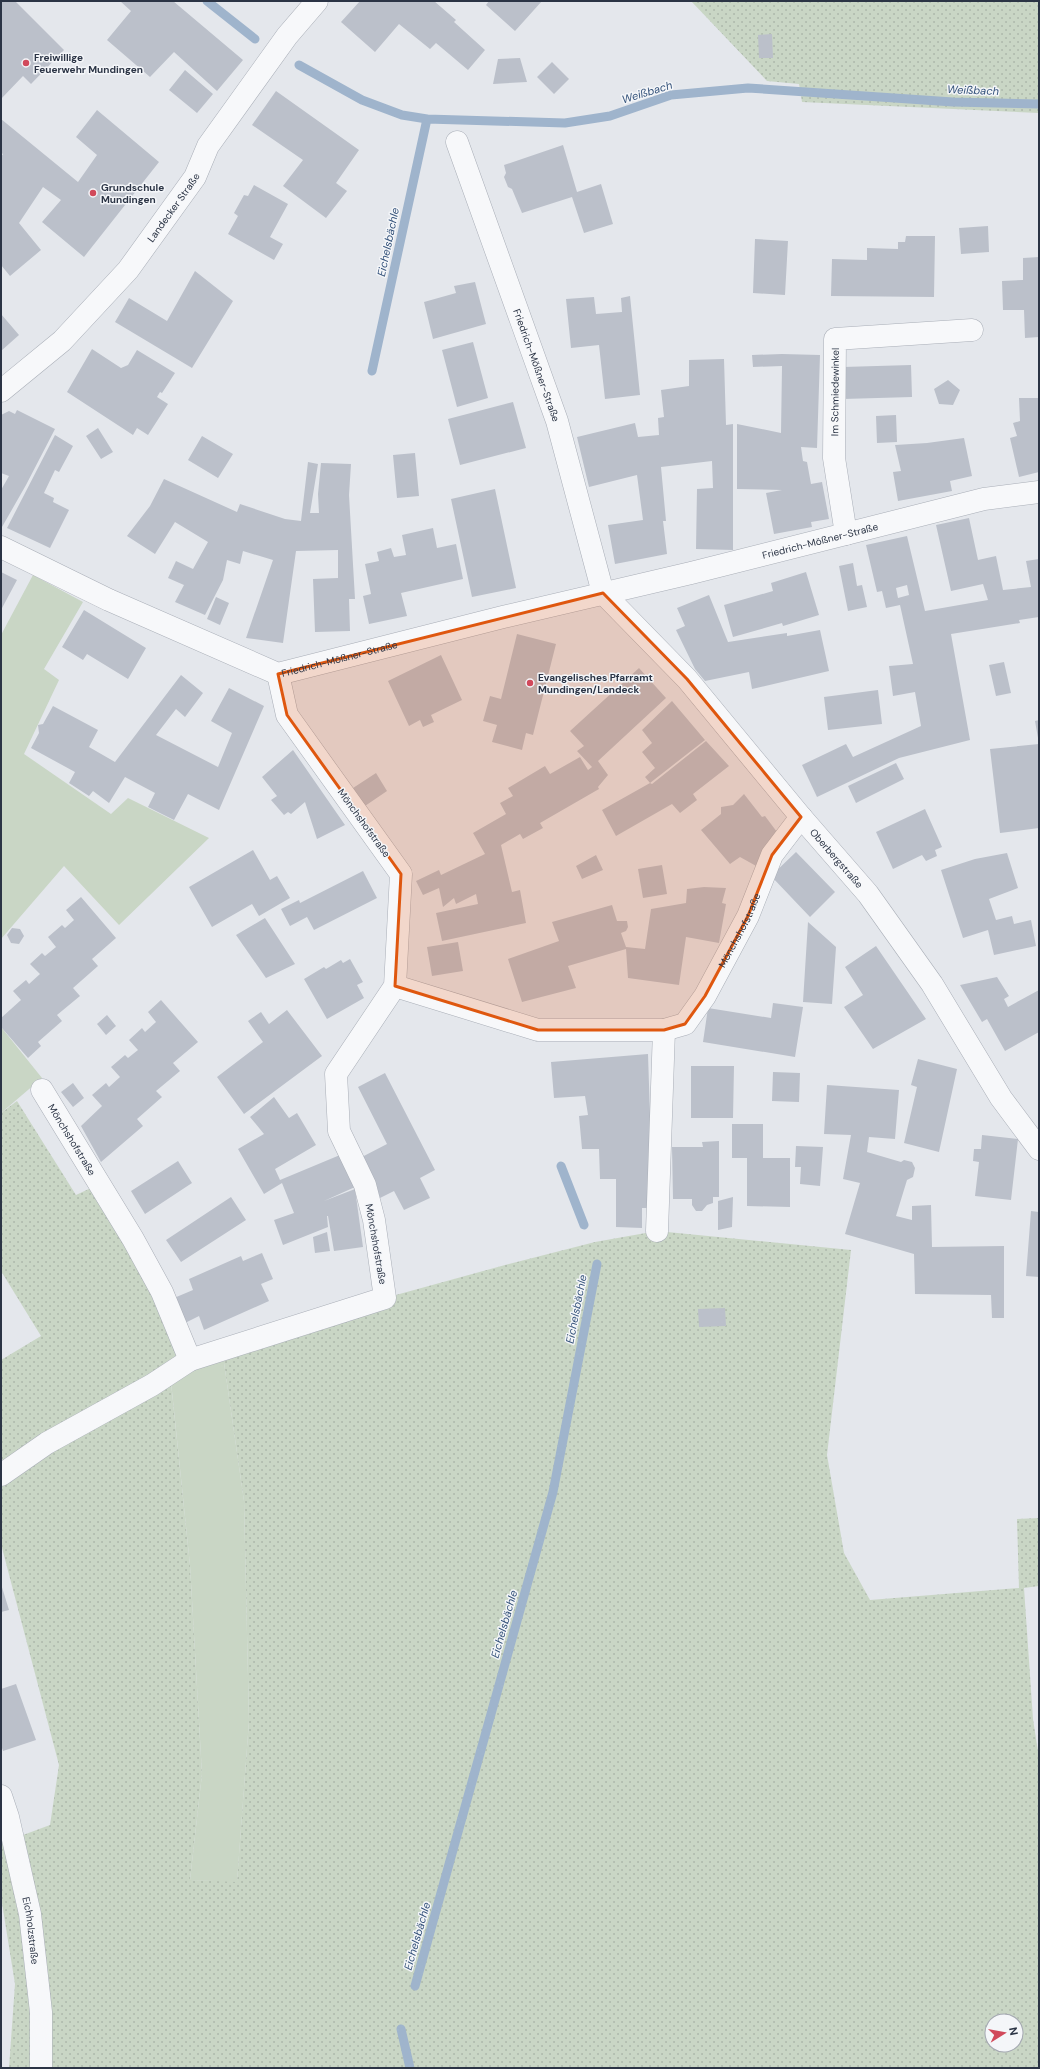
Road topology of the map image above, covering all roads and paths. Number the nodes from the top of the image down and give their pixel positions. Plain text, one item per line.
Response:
1 (316, 1) edge
2 (457, 142) dead end
3 (972, 330) dead end
4 (1, 391) edge
5 (1039, 492) edge
6 (846, 534) junction
7 (1, 547) edge
8 (603, 593) junction
9 (278, 674) junction
10 (800, 817) junction
11 (395, 986) junction
12 (664, 1030) junction
13 (42, 1090) dead end
14 (1039, 1149) edge
15 (657, 1231) dead end
16 (190, 1360) junction
17 (1, 1475) edge
18 (1, 1796) edge
19 (41, 2068) edge

1 - 4 street, Landecker Straße
2 - 8 street, Friedrich-Mößner-Straße
3 - 6 street, Im Schmiedewinkel
5 - 6 street, Friedrich-Mößner-Straße
6 - 8 street, Friedrich-Mößner-Straße
7 - 9 street, Friedrich-Mößner-Straße
8 - 9 street, Friedrich-Mößner-Straße
8 - 10 street, Oberbergstraße
9 - 11 street, Mönchshofstraße
10 - 12 street, Mönchshofstraße
10 - 14 street, Oberbergstraße
11 - 12 street, Mönchshofstraße
11 - 16 street, Mönchshofstraße
12 - 15 street
13 - 16 street, Mönchshofstraße
16 - 17 street, Mönchshofstraße
18 - 19 street, Eichholzstraße

